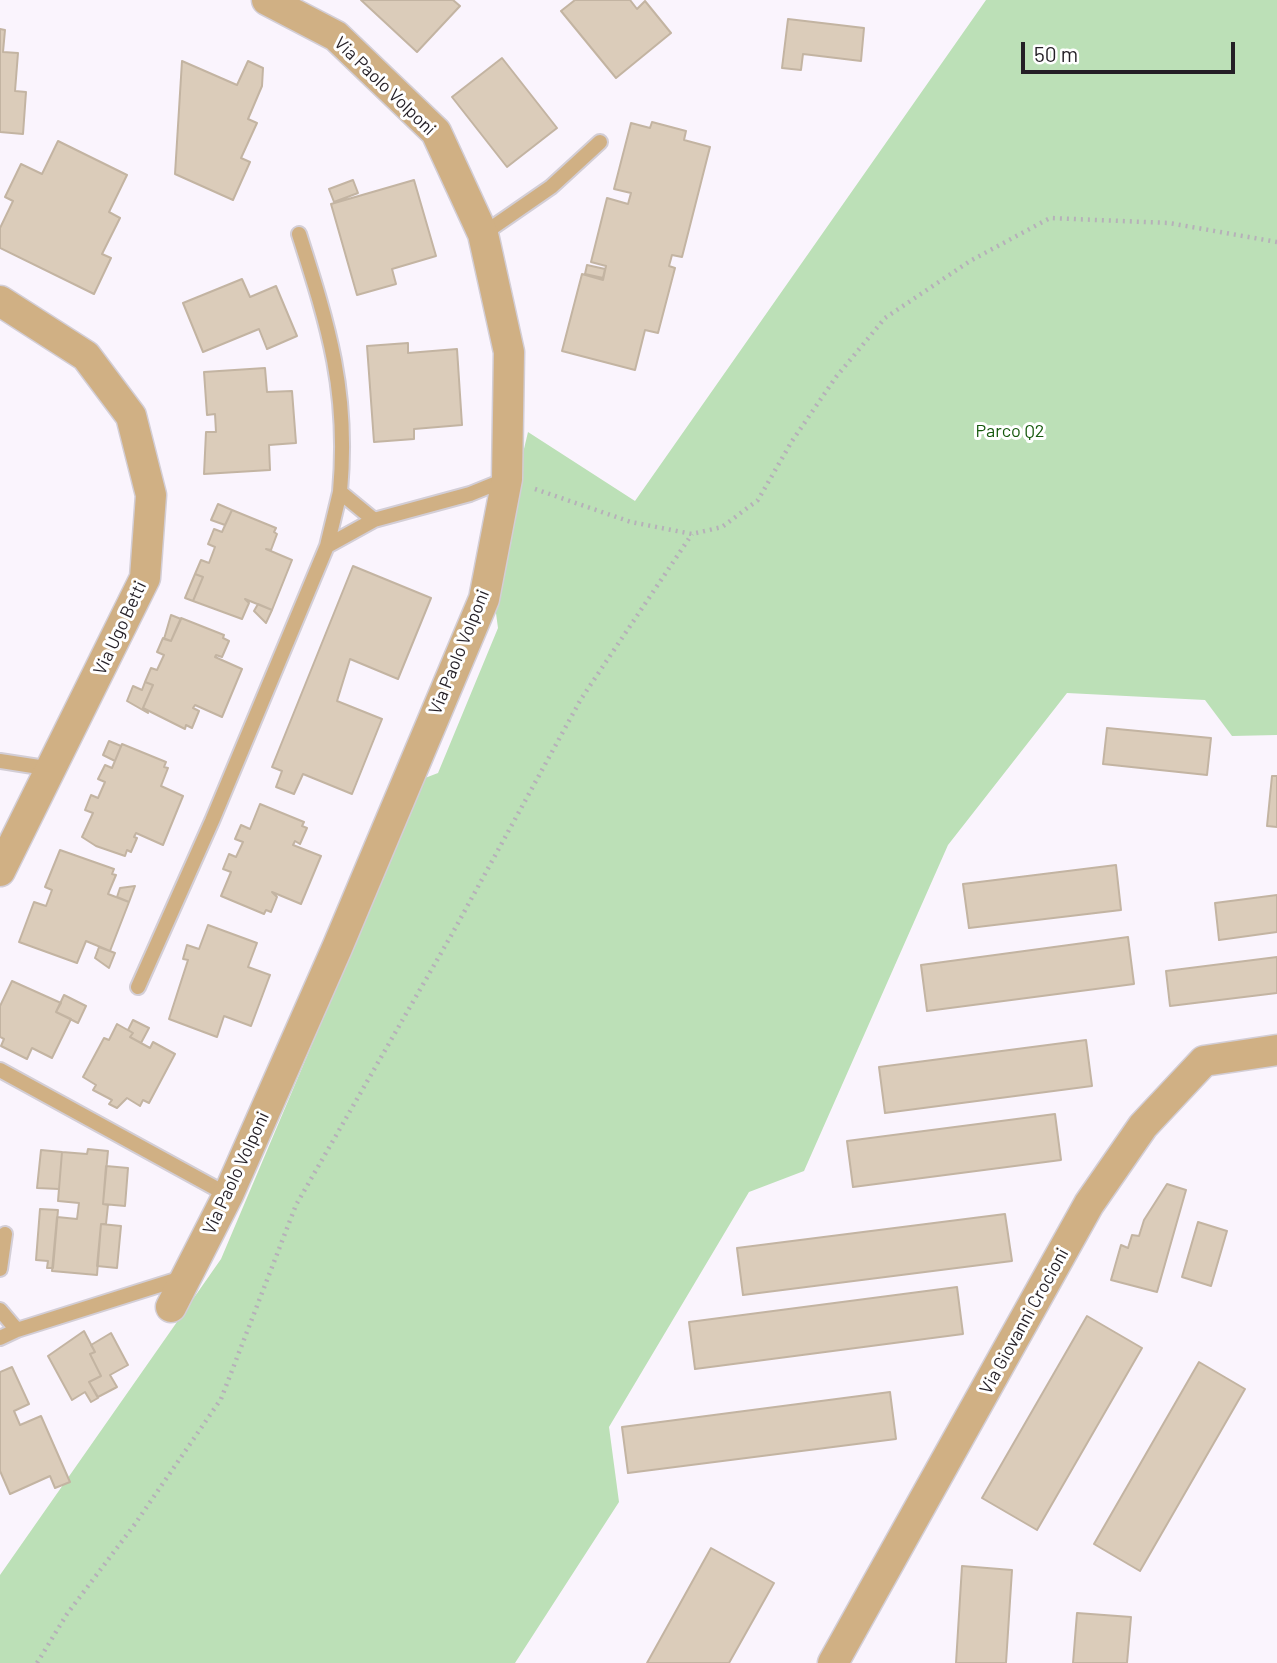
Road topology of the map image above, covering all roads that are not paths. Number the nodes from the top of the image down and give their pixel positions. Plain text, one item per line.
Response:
1 (267, 0) edge
2 (600, 142) dead end
3 (299, 234) dead end
4 (483, 234) junction
5 (0, 301) edge
6 (507, 479) junction
7 (340, 492) junction
8 (374, 520) junction
9 (327, 546) junction
10 (0, 761) edge
11 (52, 769) junction
12 (0, 871) edge
13 (138, 987) dead end
14 (1277, 1050) edge
15 (0, 1070) edge
16 (228, 1195) junction
17 (5, 1234) dead end
18 (0, 1269) edge
19 (187, 1276) junction
20 (171, 1307) dead end
21 (0, 1310) edge
22 (17, 1330) junction
23 (0, 1338) edge
24 (832, 1663) edge

1 - 4 street, Via Paolo Volponi
2 - 4 lane
3 - 7 lane
4 - 6 street, Via Paolo Volponi
5 - 11 street, Via Ugo Betti
6 - 8 lane
6 - 16 street, Via Paolo Volponi
7 - 8 lane
7 - 9 lane
8 - 9 lane
9 - 13 lane
10 - 11 lane
11 - 12 street, Via Ugo Betti
14 - 24 street, Via Giovanni Crocioni
15 - 16 lane
16 - 19 street, Via Paolo Volponi
17 - 18 lane
19 - 20 street, Via Paolo Volponi
19 - 22 lane
21 - 22 lane
22 - 23 lane

